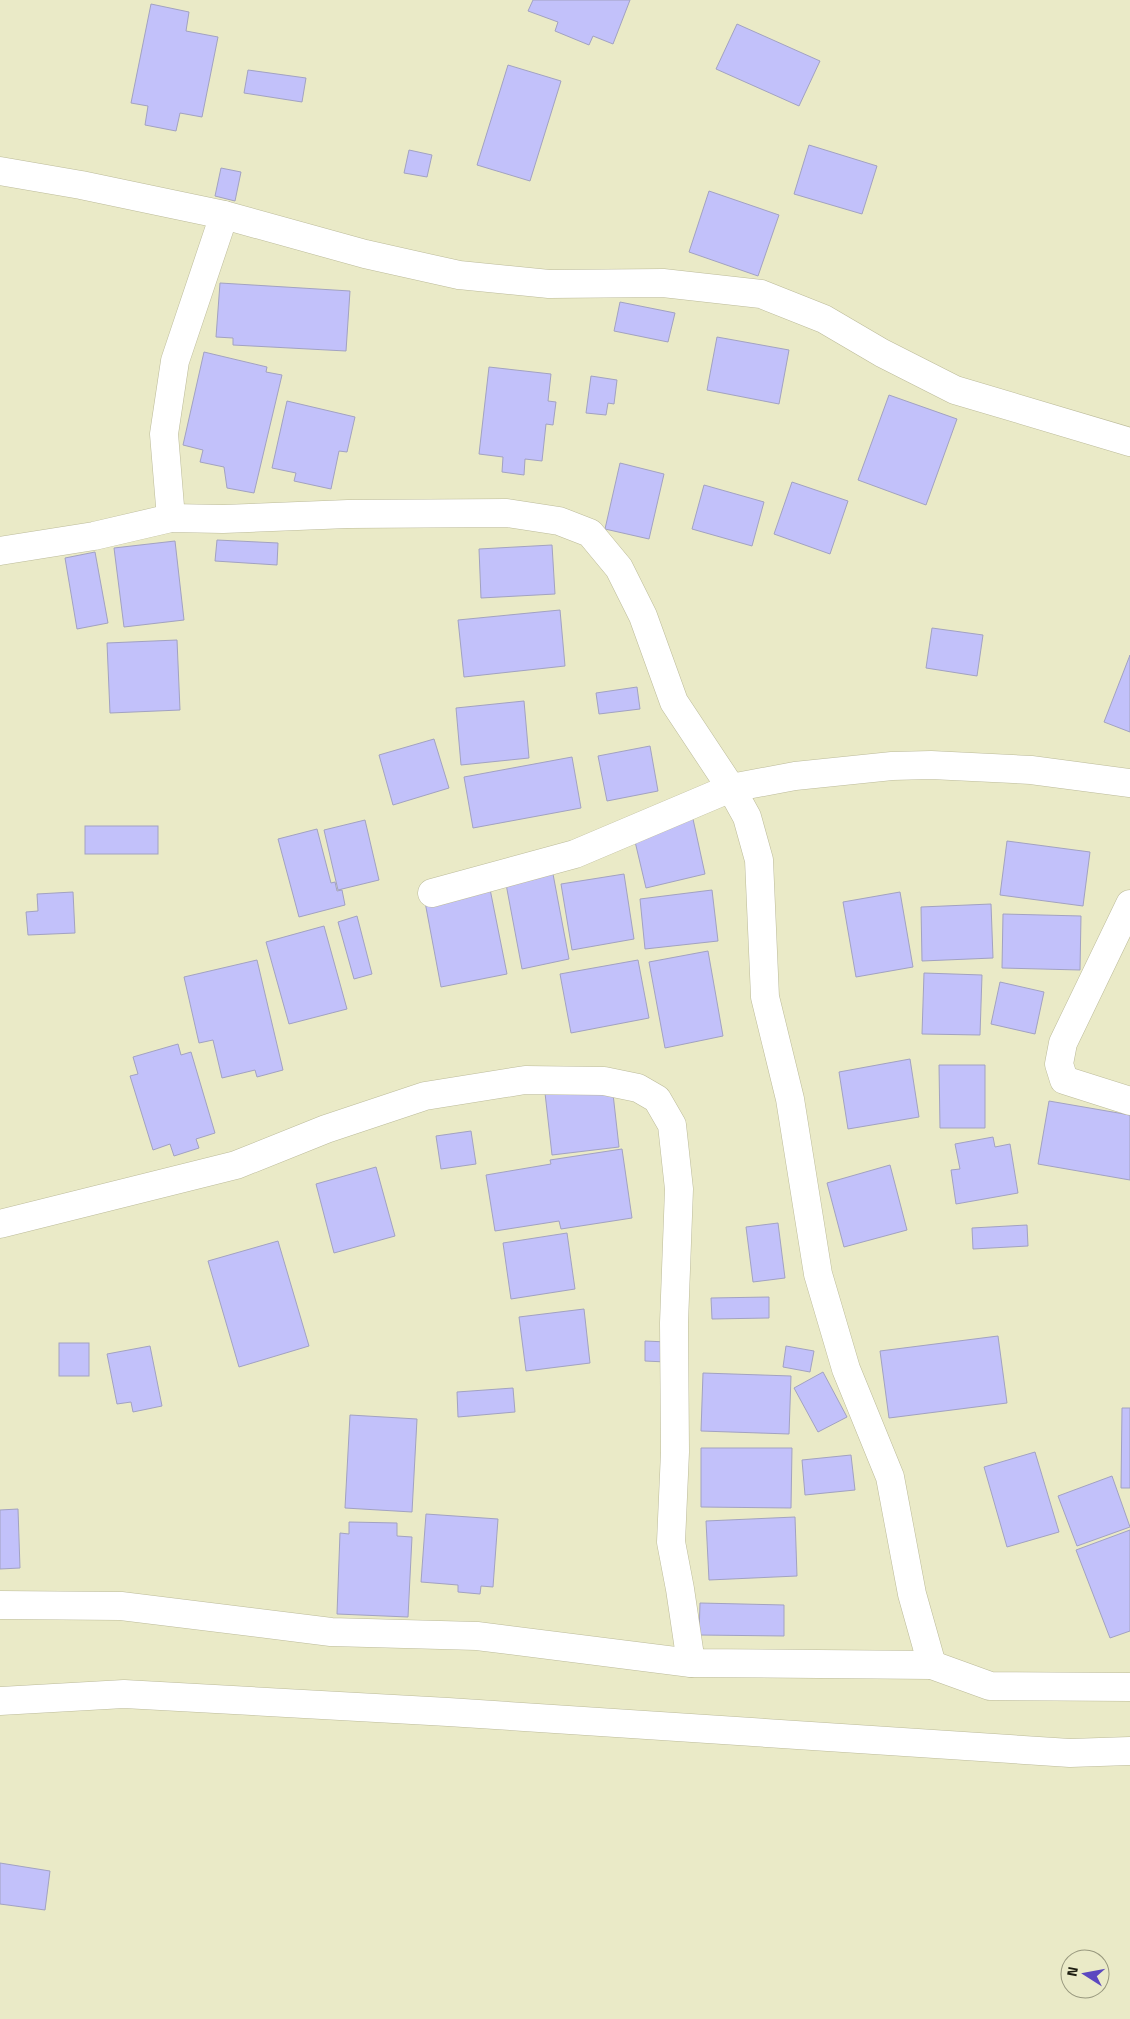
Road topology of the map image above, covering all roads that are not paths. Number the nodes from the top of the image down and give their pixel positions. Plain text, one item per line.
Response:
1 (0, 171) edge
2 (224, 215) junction
3 (1130, 442) edge
4 (171, 518) junction
5 (0, 551) edge
6 (1130, 782) edge
7 (731, 788) junction
8 (432, 893) dead end
9 (1130, 904) edge
10 (1130, 1101) edge
11 (0, 1224) edge
12 (0, 1605) edge
13 (691, 1662) junction
14 (932, 1665) junction
15 (1130, 1686) edge
16 (0, 1701) edge
17 (1130, 1751) edge

1 - 2 street
2 - 3 street
2 - 4 street
4 - 5 street
4 - 7 street
6 - 7 street
7 - 8 street
7 - 14 street
9 - 10 street
11 - 13 street
12 - 13 street
13 - 14 street
14 - 15 street
16 - 17 street

